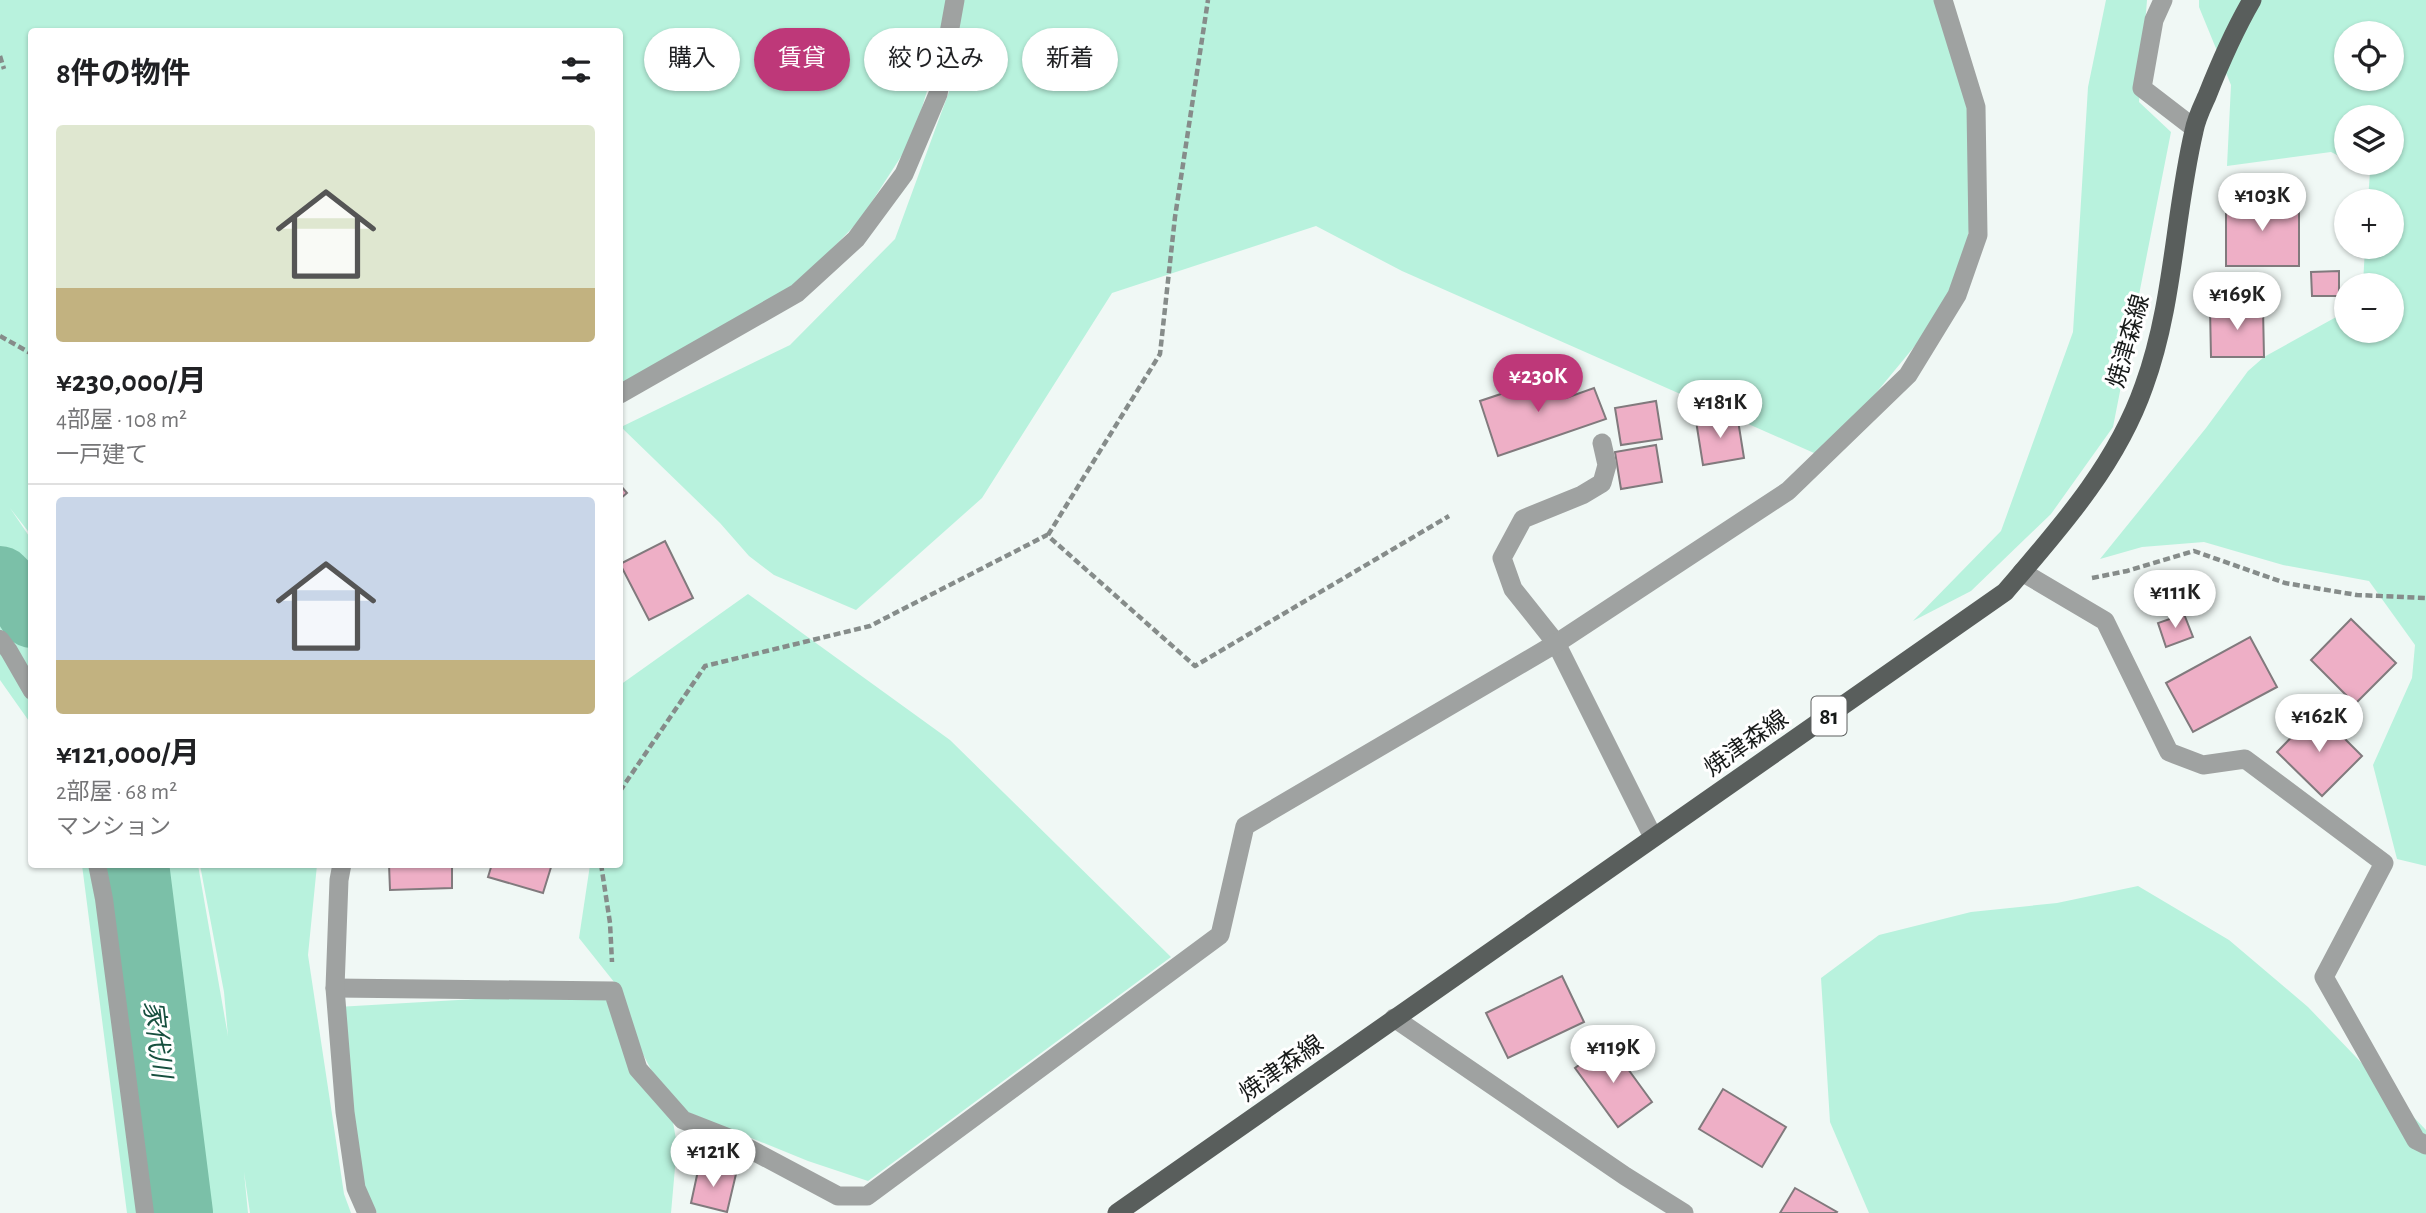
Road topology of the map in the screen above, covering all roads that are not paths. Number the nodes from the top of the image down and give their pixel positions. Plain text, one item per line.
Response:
1 (955, 0) edge
2 (1943, 0) edge
3 (2163, 0) edge
4 (2252, 0) edge
5 (2194, 128) junction
6 (623, 392) edge
7 (1602, 443) dead end
8 (2022, 572) junction
9 (0, 639) edge
10 (1556, 643) junction
11 (28, 684) edge
12 (1653, 837) junction
13 (98, 868) edge
14 (341, 868) edge
15 (335, 988) junction
16 (1394, 1018) junction
17 (2426, 1145) edge
18 (145, 1213) edge
19 (367, 1213) edge
20 (1116, 1213) edge
21 (1684, 1213) edge

1 - 6 street
2 - 10 street
3 - 5 street
4 - 5 main road, 焼津森線 / 81
5 - 8 main road, 焼津森線 / 81
7 - 10 street
8 - 12 main road, 焼津森線 / 81
8 - 17 street
9 - 11 lane
10 - 12 street
10 - 15 street
12 - 16 main road, 焼津森線 / 81
13 - 18 lane
14 - 15 street
15 - 19 street
16 - 20 main road, 焼津森線 / 81
16 - 21 street

